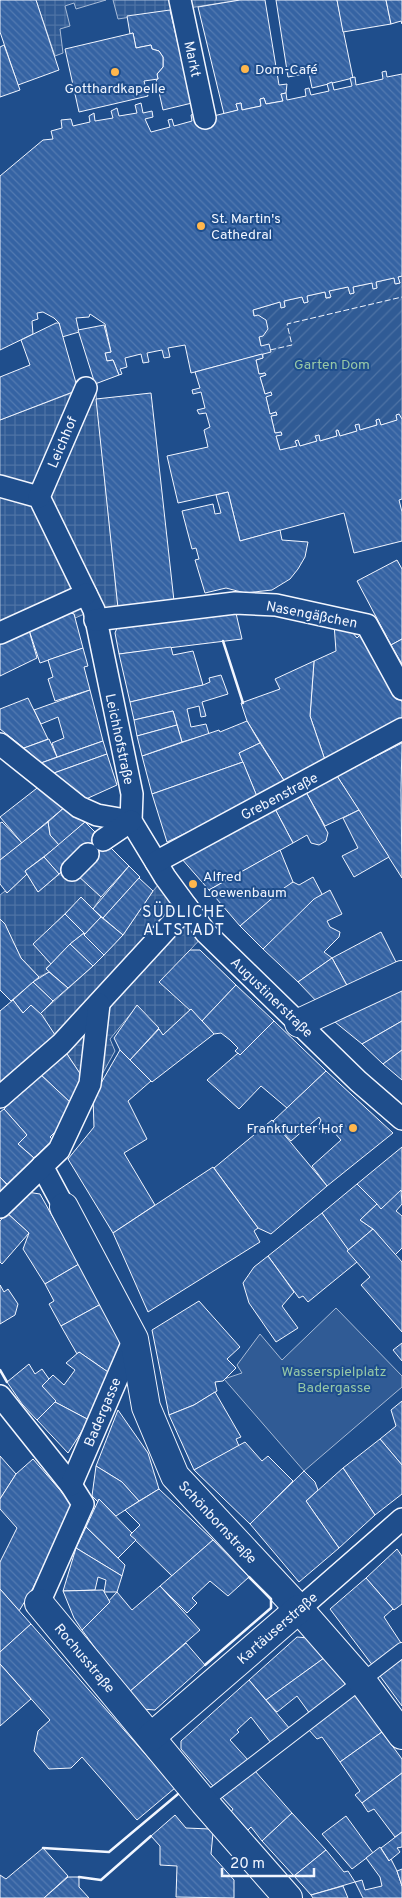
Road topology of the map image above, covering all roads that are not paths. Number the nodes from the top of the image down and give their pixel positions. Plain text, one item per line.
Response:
1 (180, 0) edge
2 (205, 118) dead end
3 (86, 388) dead end
4 (0, 486) edge
5 (39, 497) junction
6 (91, 608) junction
7 (0, 633) edge
8 (402, 689) edge
9 (402, 729) edge
10 (0, 744) edge
11 (131, 821) junction
12 (156, 862) junction
13 (72, 870) dead end
14 (187, 907) junction
15 (402, 975) edge
16 (99, 1004) junction
17 (299, 1023) junction
18 (0, 1097) edge
19 (402, 1119) edge
20 (42, 1166) junction
21 (64, 1206) joint
22 (0, 1207) edge
23 (134, 1339) junction
24 (0, 1396) edge
25 (71, 1486) junction
26 (402, 1519) edge
27 (39, 1603) joint
28 (299, 1609) junction
29 (402, 1650) edge
30 (362, 1681) junction
31 (402, 1735) edge
32 (151, 1737) junction
33 (204, 1802) junction
34 (288, 1898) edge

1 - 2 street, Markt
3 - 5 street, Leichhof
4 - 5 street
5 - 6 street
6 - 7 street
6 - 8 street, Nasengäßchen
6 - 11 street, Leichhofstraße
9 - 12 street, Grebenstraße
10 - 11 street
11 - 12 street
11 - 13 street
12 - 14 street, Augustinerstraße
14 - 16 street
14 - 17 street, Augustinerstraße
15 - 17 street
16 - 18 street
16 - 20 street
17 - 19 street, Augustinerstraße
20 - 21 street, Schönbornstraße
20 - 22 street
21 - 23 street, Schönbornstraße
23 - 25 street, Badergasse
23 - 28 street, Schönbornstraße
24 - 25 street, Rochusstraße
25 - 27 street, Rochusstraße
26 - 28 street, Kartäuserstraße
27 - 32 street, Rochusstraße
28 - 30 street, Schönbornstraße
28 - 32 street, Kartäuserstraße
29 - 30 lane
30 - 31 street, Schönbornstraße
30 - 33 lane
32 - 33 street, Rochusstraße
33 - 34 street, Rochusstraße

